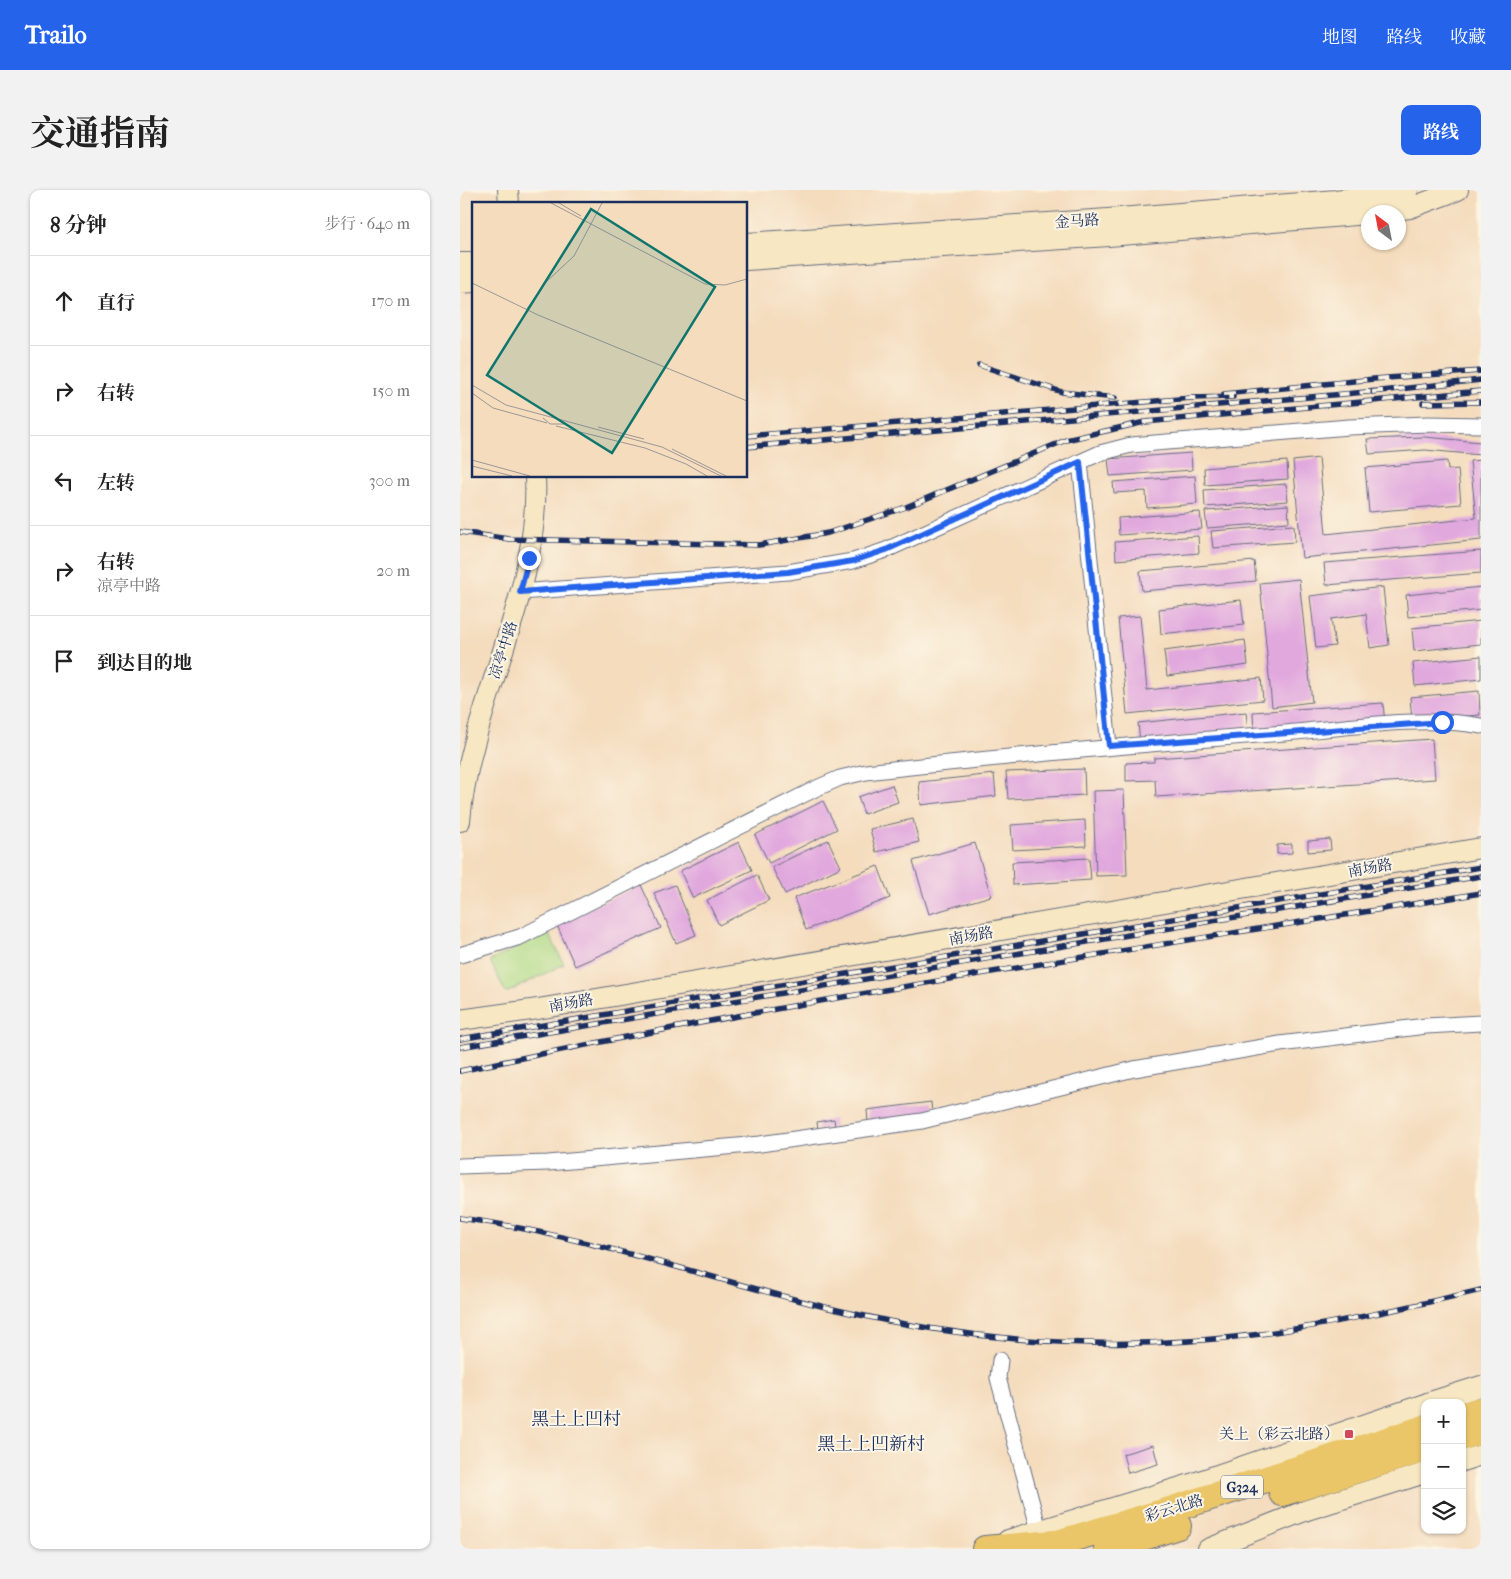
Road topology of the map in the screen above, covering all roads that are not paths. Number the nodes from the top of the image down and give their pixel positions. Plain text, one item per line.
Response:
1 (1408, 190) edge
2 (1458, 190) edge
3 (1406, 209) edge
4 (1361, 215) edge
5 (748, 243) edge
6 (748, 260) edge
7 (1481, 426) edge
8 (1080, 462) junction
9 (535, 478) edge
10 (520, 592) junction
11 (1481, 726) edge
12 (1109, 746) junction
13 (460, 821) edge
14 (1481, 848) edge
15 (460, 956) edge
16 (460, 1020) edge
17 (1481, 1022) edge
18 (460, 1166) edge
19 (1000, 1360) dead end
20 (1481, 1386) edge
21 (1439, 1399) edge
22 (1421, 1405) edge
23 (1481, 1410) edge
24 (1466, 1415) edge
25 (1421, 1429) edge
26 (1481, 1431) edge
27 (1466, 1436) edge
28 (1421, 1450) edge
29 (1481, 1455) edge
30 (1466, 1460) edge
31 (1421, 1474) edge
32 (1045, 1541) edge
33 (984, 1548) edge
34 (1107, 1549) edge
35 (1208, 1549) edge

1 - 5 street, 金马路
2 - 3 street
4 - 6 street, 金马路
7 - 8 street
8 - 10 street
8 - 12 street
9 - 10 street, 凉亭中路
10 - 13 street, 凉亭中路
11 - 12 street
12 - 15 street
14 - 16 street, 南场路
17 - 18 street
19 - 32 street
20 - 21 street
22 - 32 street
23 - 24 highway
25 - 32 highway, 彩云北路 / G324
26 - 27 highway
28 - 34 highway, 彩云北路 / G324
29 - 30 street
31 - 35 street
32 - 33 highway, 彩云北路

